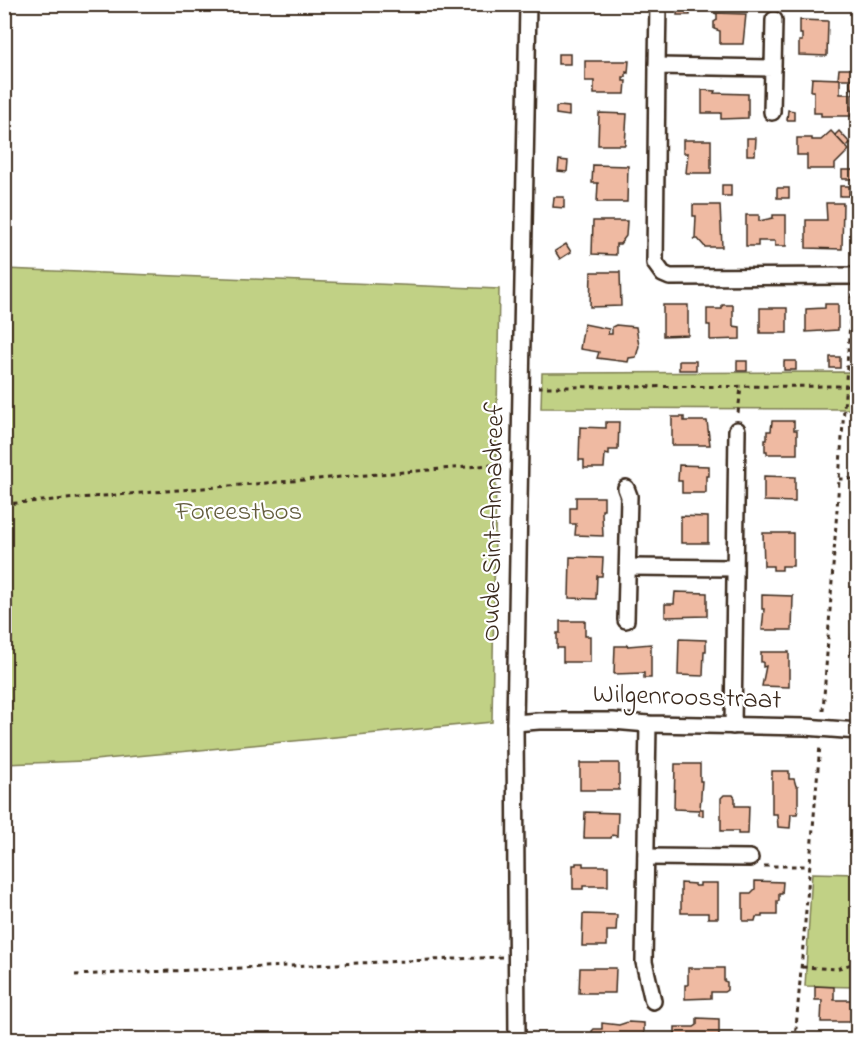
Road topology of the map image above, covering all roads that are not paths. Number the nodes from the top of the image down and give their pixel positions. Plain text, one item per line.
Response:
1 (528, 4) edge
2 (658, 4) edge
3 (774, 20) dead end
4 (657, 66) junction
5 (773, 68) junction
6 (772, 112) dead end
7 (856, 276) edge
8 (737, 430) road end
9 (626, 488) dead end
10 (628, 567) junction
11 (735, 568) junction
12 (627, 620) dead end
13 (515, 723) junction
14 (648, 724) junction
15 (733, 726) junction
16 (858, 730) edge
17 (646, 857) junction
18 (750, 858) road end
19 (653, 1001) dead end
20 (517, 1040) edge

1 - 13 street, Oude Sint-Annadreef
2 - 4 street
3 - 5 street
4 - 5 street
4 - 7 street
5 - 6 street
8 - 11 street
9 - 10 street
10 - 11 street
10 - 12 street
11 - 15 street
13 - 14 street, Wilgenroosstraat
13 - 20 street, Oude Sint-Annadreef
14 - 15 street, Wilgenroosstraat
14 - 17 street
15 - 16 street, Wilgenroosstraat
17 - 18 street
17 - 19 street

